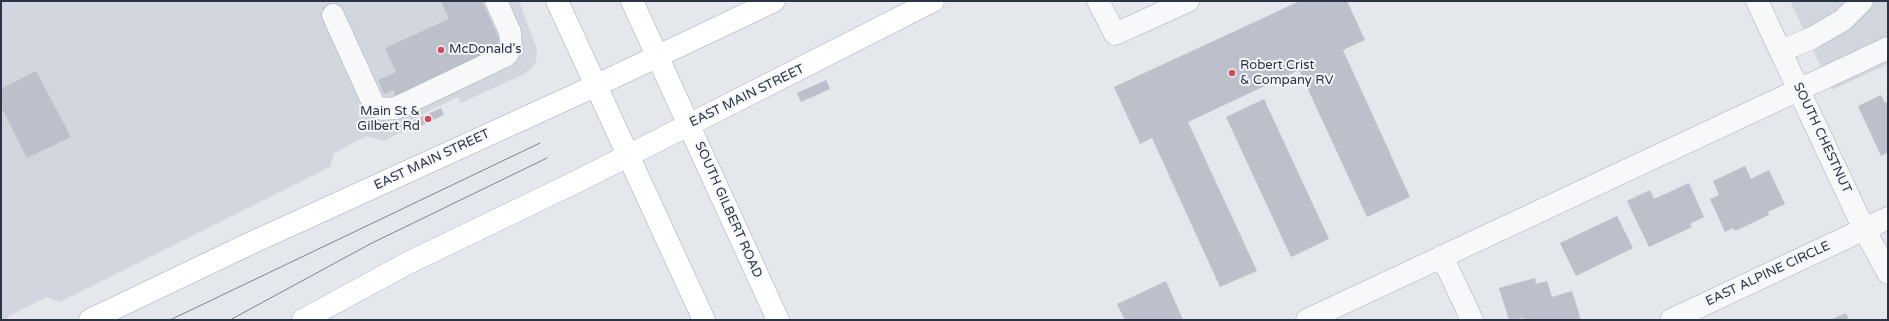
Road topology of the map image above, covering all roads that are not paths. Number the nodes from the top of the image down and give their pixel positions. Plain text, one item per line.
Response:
1 (496, 1) edge
2 (557, 1) edge
3 (632, 1) edge
4 (774, 1) edge
5 (933, 1) edge
6 (1098, 1) edge
7 (1188, 1) edge
8 (1757, 1) edge
9 (1862, 1) edge
10 (333, 15) dead end
11 (1888, 48) edge
12 (1781, 51) junction
13 (658, 57) junction
14 (595, 86) junction
15 (1799, 89) junction
16 (690, 124) junction
17 (628, 156) junction
18 (1888, 218) edge
19 (1864, 229) junction
20 (1442, 256) junction
21 (1888, 273) edge
22 (90, 320) edge
23 (303, 320) edge
24 (704, 320) edge
25 (778, 320) edge
26 (1307, 320) edge
27 (1472, 320) edge
28 (1671, 320) edge

1 - 10 street
2 - 14 main road
3 - 13 main road, SOUTH GILBERT ROAD
4 - 13 main road, EAST MAIN STREET
5 - 16 main road, EAST MAIN STREET
6 - 7 street
8 - 12 street, SOUTH CHESTNUT
9 - 12 street
11 - 15 street
12 - 15 street, SOUTH CHESTNUT
13 - 14 main road, EAST MAIN STREET
13 - 16 main road, SOUTH GILBERT ROAD
14 - 17 main road
14 - 22 main road, EAST MAIN STREET
15 - 19 street, SOUTH CHESTNUT
15 - 20 street
16 - 17 main road, EAST MAIN STREET
16 - 25 main road, SOUTH GILBERT ROAD
17 - 23 main road, EAST MAIN STREET
17 - 24 main road
18 - 19 street, EAST ALPINE CIRCLE
19 - 21 street, SOUTH CHESTNUT
19 - 28 street, EAST ALPINE CIRCLE
20 - 26 street
20 - 27 street

